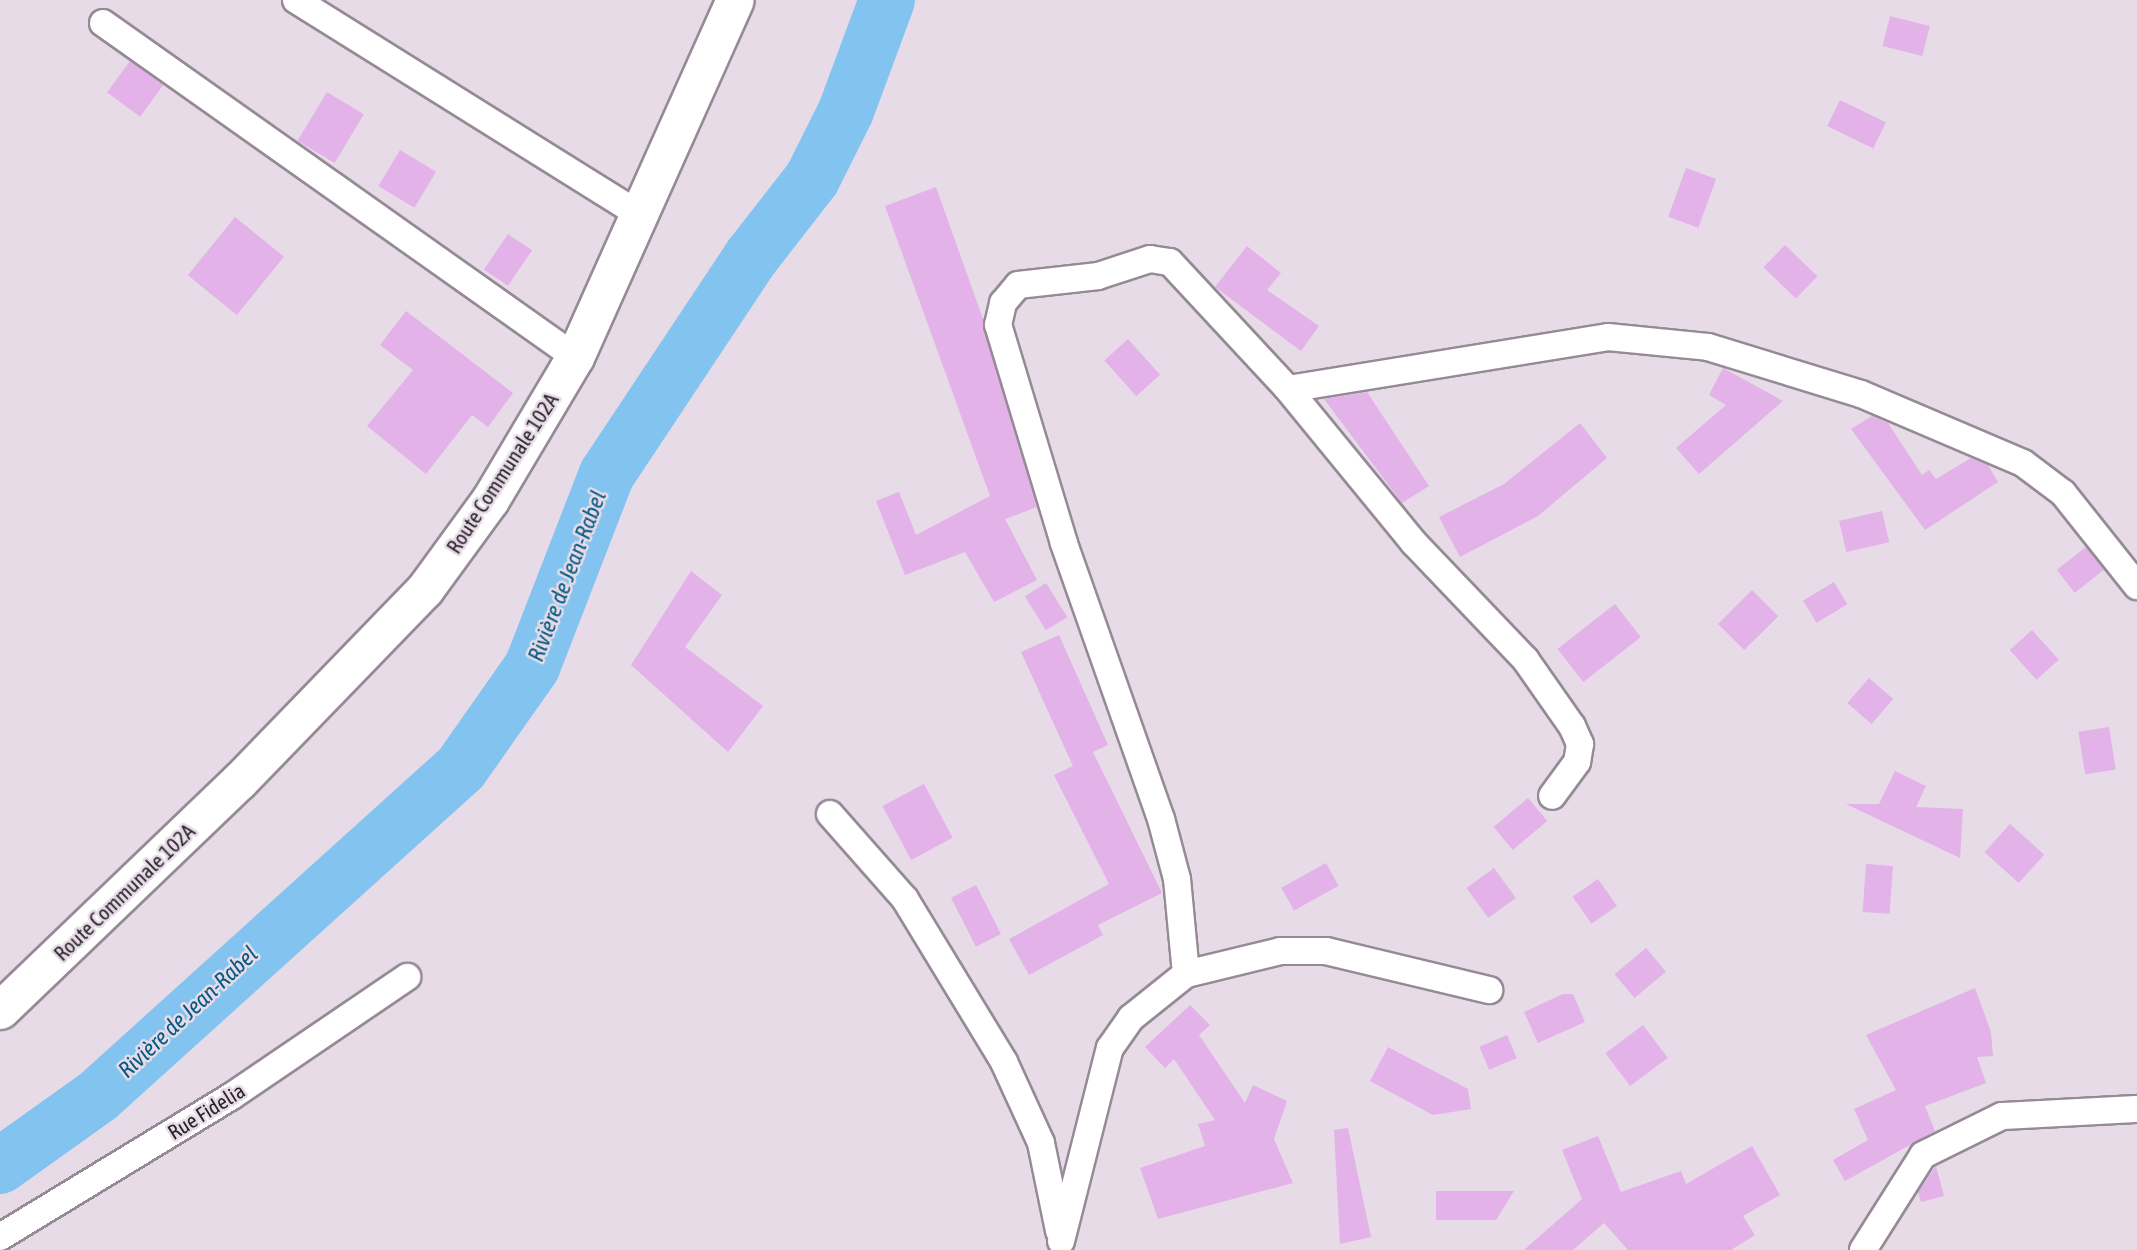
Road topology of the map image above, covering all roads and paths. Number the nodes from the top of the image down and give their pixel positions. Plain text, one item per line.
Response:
1 (296, 0) edge
2 (735, 0) edge
3 (103, 23) dead end
4 (638, 214) junction
5 (575, 358) junction
6 (1287, 389) junction
7 (2137, 586) edge
8 (1552, 796) dead end
9 (830, 814) dead end
10 (1186, 974) junction
11 (407, 977) dead end
12 (1489, 990) dead end
13 (0, 1010) edge
14 (2137, 1109) edge
15 (0, 1237) edge
16 (1060, 1245) edge
17 (1863, 1250) edge

1 - 4 street
2 - 4 street, Route Communale 102A
3 - 5 street
4 - 5 street, Route Communale 102A
5 - 13 street, Route Communale 102A
6 - 7 street
6 - 8 street
6 - 10 street
9 - 16 street
10 - 12 street
10 - 16 street
11 - 15 street, Rue Fidelia
14 - 17 street

